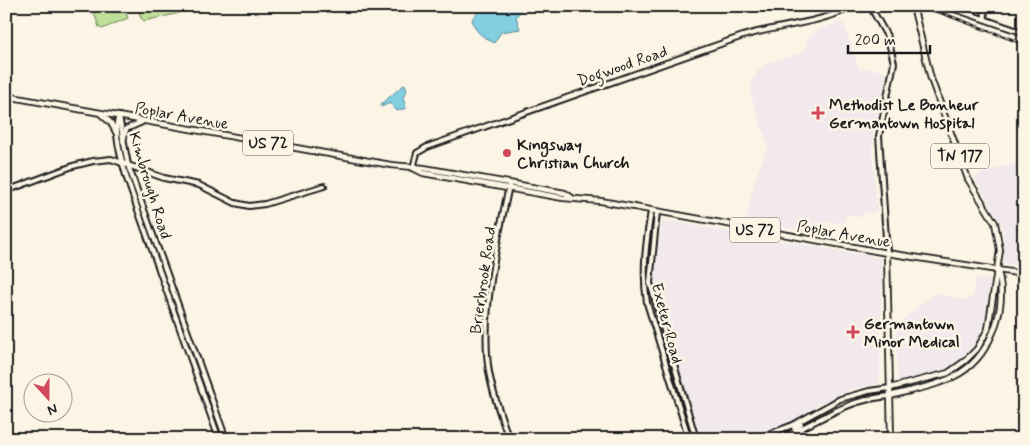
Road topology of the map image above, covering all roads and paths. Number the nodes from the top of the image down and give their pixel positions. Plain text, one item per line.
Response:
1 (854, 6) edge
2 (870, 6) edge
3 (912, 6) edge
4 (946, 6) edge
5 (984, 6) edge
6 (985, 20) junction
7 (1024, 33) edge
8 (6, 96) edge
9 (100, 113) junction
10 (119, 116) junction
11 (143, 121) junction
12 (117, 134) junction
13 (123, 141) junction
14 (122, 162) junction
15 (128, 164) junction
16 (413, 168) junction
17 (510, 183) junction
18 (324, 186) dead end
19 (508, 189) junction
20 (6, 191) edge
21 (571, 197) junction
22 (651, 211) junction
23 (657, 212) junction
24 (887, 253) junction
25 (998, 271) junction
26 (1024, 274) edge
27 (890, 388) junction
28 (890, 396) junction
29 (794, 428) junction
30 (763, 436) junction
31 (782, 437) junction
32 (219, 439) edge
33 (226, 439) edge
34 (509, 439) edge
35 (689, 439) edge
36 (696, 439) edge
37 (756, 439) edge
38 (777, 439) edge
39 (891, 439) edge

1 - 16 street, Dogwood Road
2 - 24 street
3 - 25 main road, TN 177
4 - 6 street
5 - 6 street
6 - 7 street
8 - 9 main road, Poplar Avenue / US 72
9 - 10 main road, Poplar Avenue / US 72
9 - 12 main road
10 - 11 main road, Poplar Avenue / US 72
10 - 12 street, Kimbrough Road
10 - 13 street, Kimbrough Road
11 - 13 main road
11 - 16 main road, Poplar Avenue / US 72
12 - 14 street, Kimbrough Road
13 - 15 street, Kimbrough Road
14 - 15 street
14 - 20 street
14 - 32 street, Kimbrough Road
15 - 18 street
15 - 33 street, Kimbrough Road
16 - 17 main road, Poplar Avenue
16 - 19 main road, Poplar Avenue / US 72
17 - 19 street, Brierbrook Road
17 - 21 main road, Poplar Avenue
19 - 21 main road, Poplar Avenue / US 72
19 - 34 street, Brierbrook Road
21 - 22 main road, Poplar Avenue / US 72
22 - 23 main road, Poplar Avenue / US 72
22 - 35 street, Exeter Road
23 - 24 main road, Poplar Avenue / US 72
23 - 36 street, Exeter Road
24 - 25 main road, Poplar Avenue / US 72
24 - 27 main road
25 - 26 main road, Poplar Avenue / US 72
25 - 27 main road
25 - 28 main road
27 - 28 main road
27 - 29 street
28 - 29 street
28 - 39 main road
29 - 30 street
29 - 31 street
30 - 31 street
30 - 37 street
31 - 38 street

